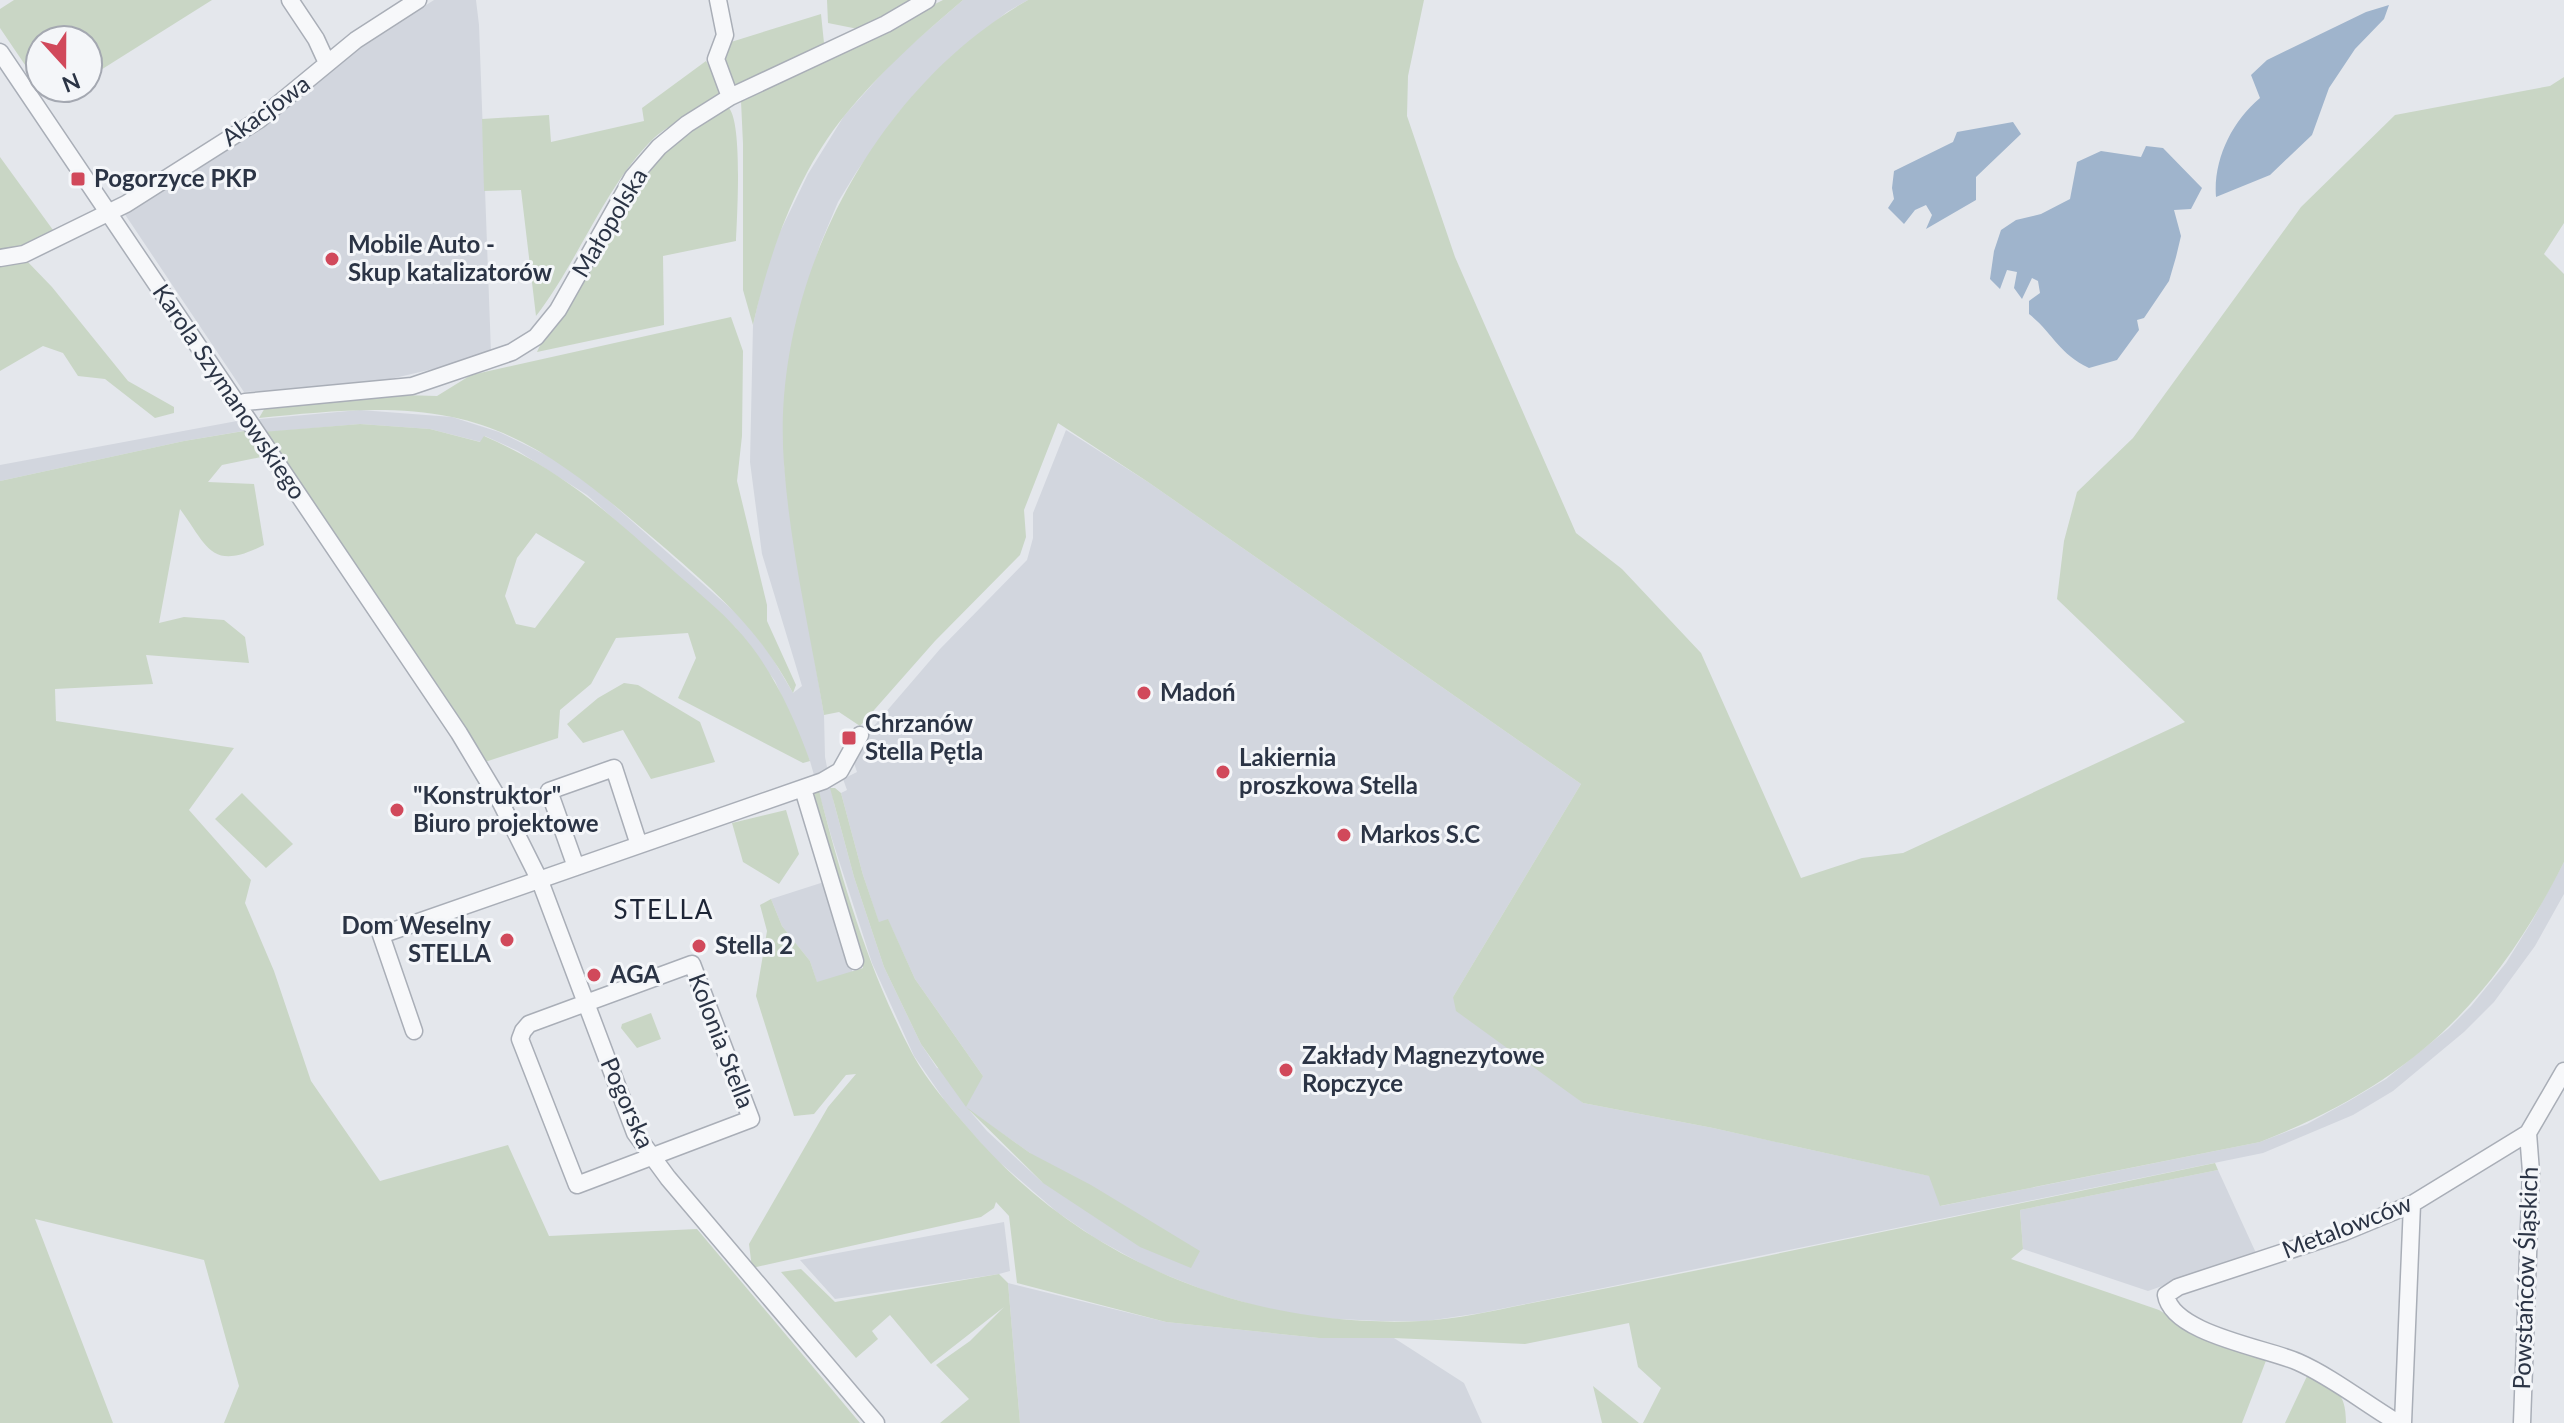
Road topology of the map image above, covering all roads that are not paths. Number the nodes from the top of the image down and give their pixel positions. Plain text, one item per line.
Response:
1 (290, 0) edge
2 (418, 0) edge
3 (718, 0) edge
4 (927, 0) edge
5 (0, 52) edge
6 (327, 63) junction
7 (730, 97) junction
8 (107, 211) junction
9 (0, 258) edge
10 (239, 407) junction
11 (459, 733) joint
12 (860, 735) dead end
13 (803, 789) junction
14 (639, 845) junction
15 (576, 867) junction
16 (540, 881) junction
17 (855, 961) dead end
18 (586, 1004) junction
19 (414, 1031) dead end
20 (2564, 1071) edge
21 (2528, 1133) junction
22 (651, 1157) junction
23 (2412, 1204) junction
24 (876, 1423) edge
25 (2400, 1423) edge
26 (2522, 1423) edge

1 - 6 street
2 - 6 street, Akacjowa
3 - 7 street
4 - 7 street, Małopolska
5 - 8 street, Karola Szymanowskiego
6 - 8 street, Akacjowa
7 - 10 street, Małopolska
8 - 9 street, Akacjowa
8 - 10 street, Karola Szymanowskiego
10 - 11 street, Karola Szymanowskiego
11 - 16 street, Pogorska
12 - 13 street
13 - 14 street
13 - 17 street
14 - 15 street
14 - 15 street
15 - 16 street
16 - 18 street, Pogorska
16 - 19 street
18 - 22 street, Pogorska
18 - 22 street, Kolonia Stella
18 - 22 street, Kolonia Stella
20 - 21 street, Metalowców
21 - 23 street, Metalowców
21 - 26 street, Powstańców Śląskich
22 - 24 street, Pogorska
23 - 25 street
23 - 25 street, Metalowców

